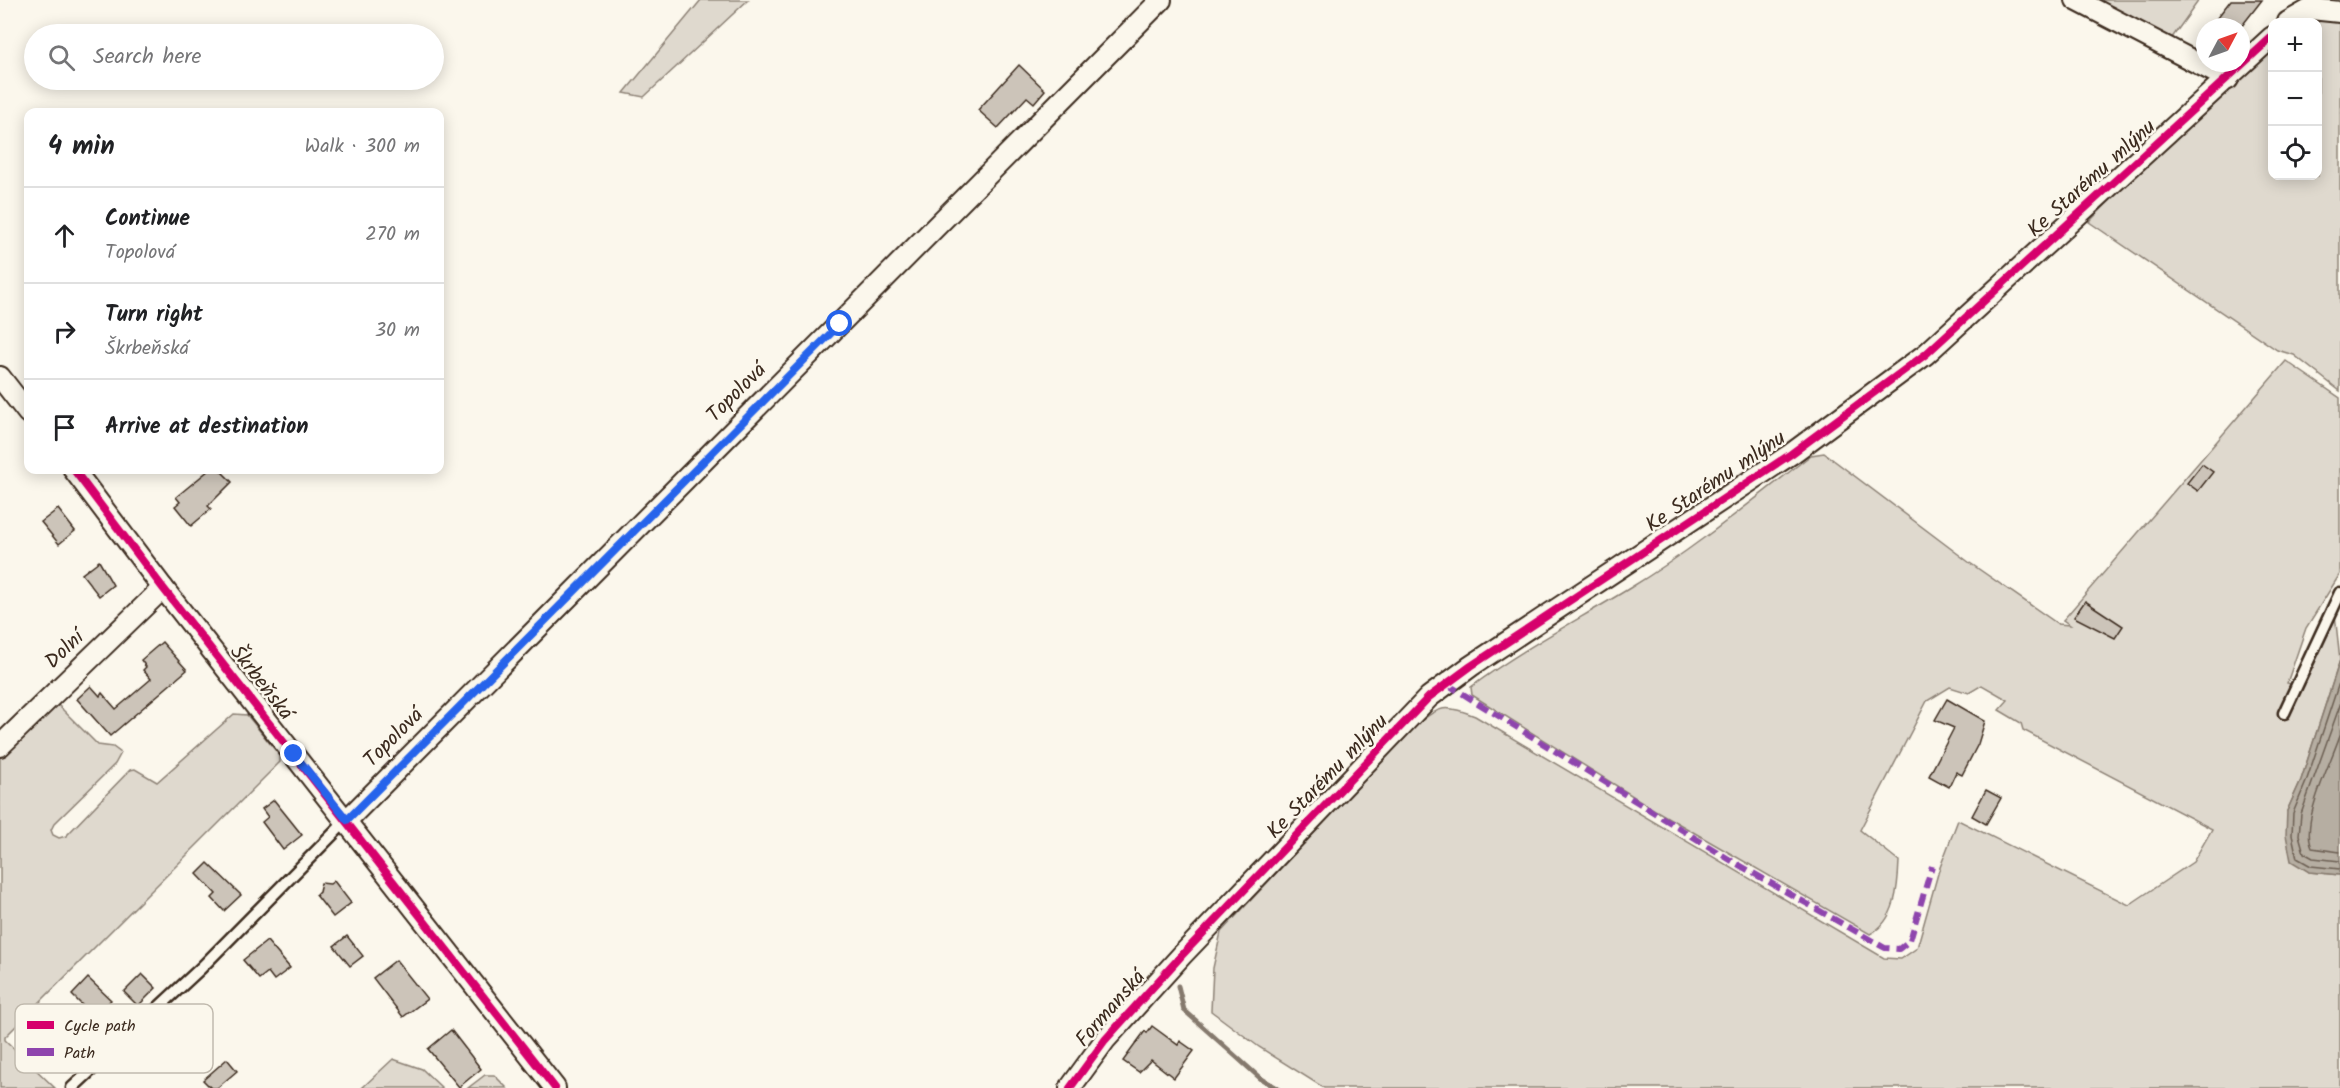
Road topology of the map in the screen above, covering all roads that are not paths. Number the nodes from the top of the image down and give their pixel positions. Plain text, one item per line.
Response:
1 (1161, 0) edge
2 (2076, 0) edge
3 (2340, 12) edge
4 (2295, 18) edge
5 (2268, 41) edge
6 (2228, 79) junction
7 (0, 377) edge
8 (24, 408) edge
9 (77, 474) edge
10 (163, 588) junction
11 (2340, 593) edge
12 (2284, 713) dead end
13 (0, 746) edge
14 (347, 820) junction
15 (1182, 955) joint
16 (162, 1004) edge
17 (88, 1073) edge
18 (72, 1088) edge
19 (555, 1088) edge
20 (1070, 1088) edge

1 - 14 street, Topolová
2 - 6 street
3 - 4 street
5 - 6 street, Ke Starému mlýnu
6 - 15 street, Ke Starému mlýnu
7 - 8 street
9 - 10 street, Škrbeňská
10 - 13 street, Dolní
10 - 14 street, Škrbeňská
11 - 12 lane
14 - 16 lane
14 - 19 street, Škrbeňská
15 - 20 street, Formanská
17 - 18 lane

